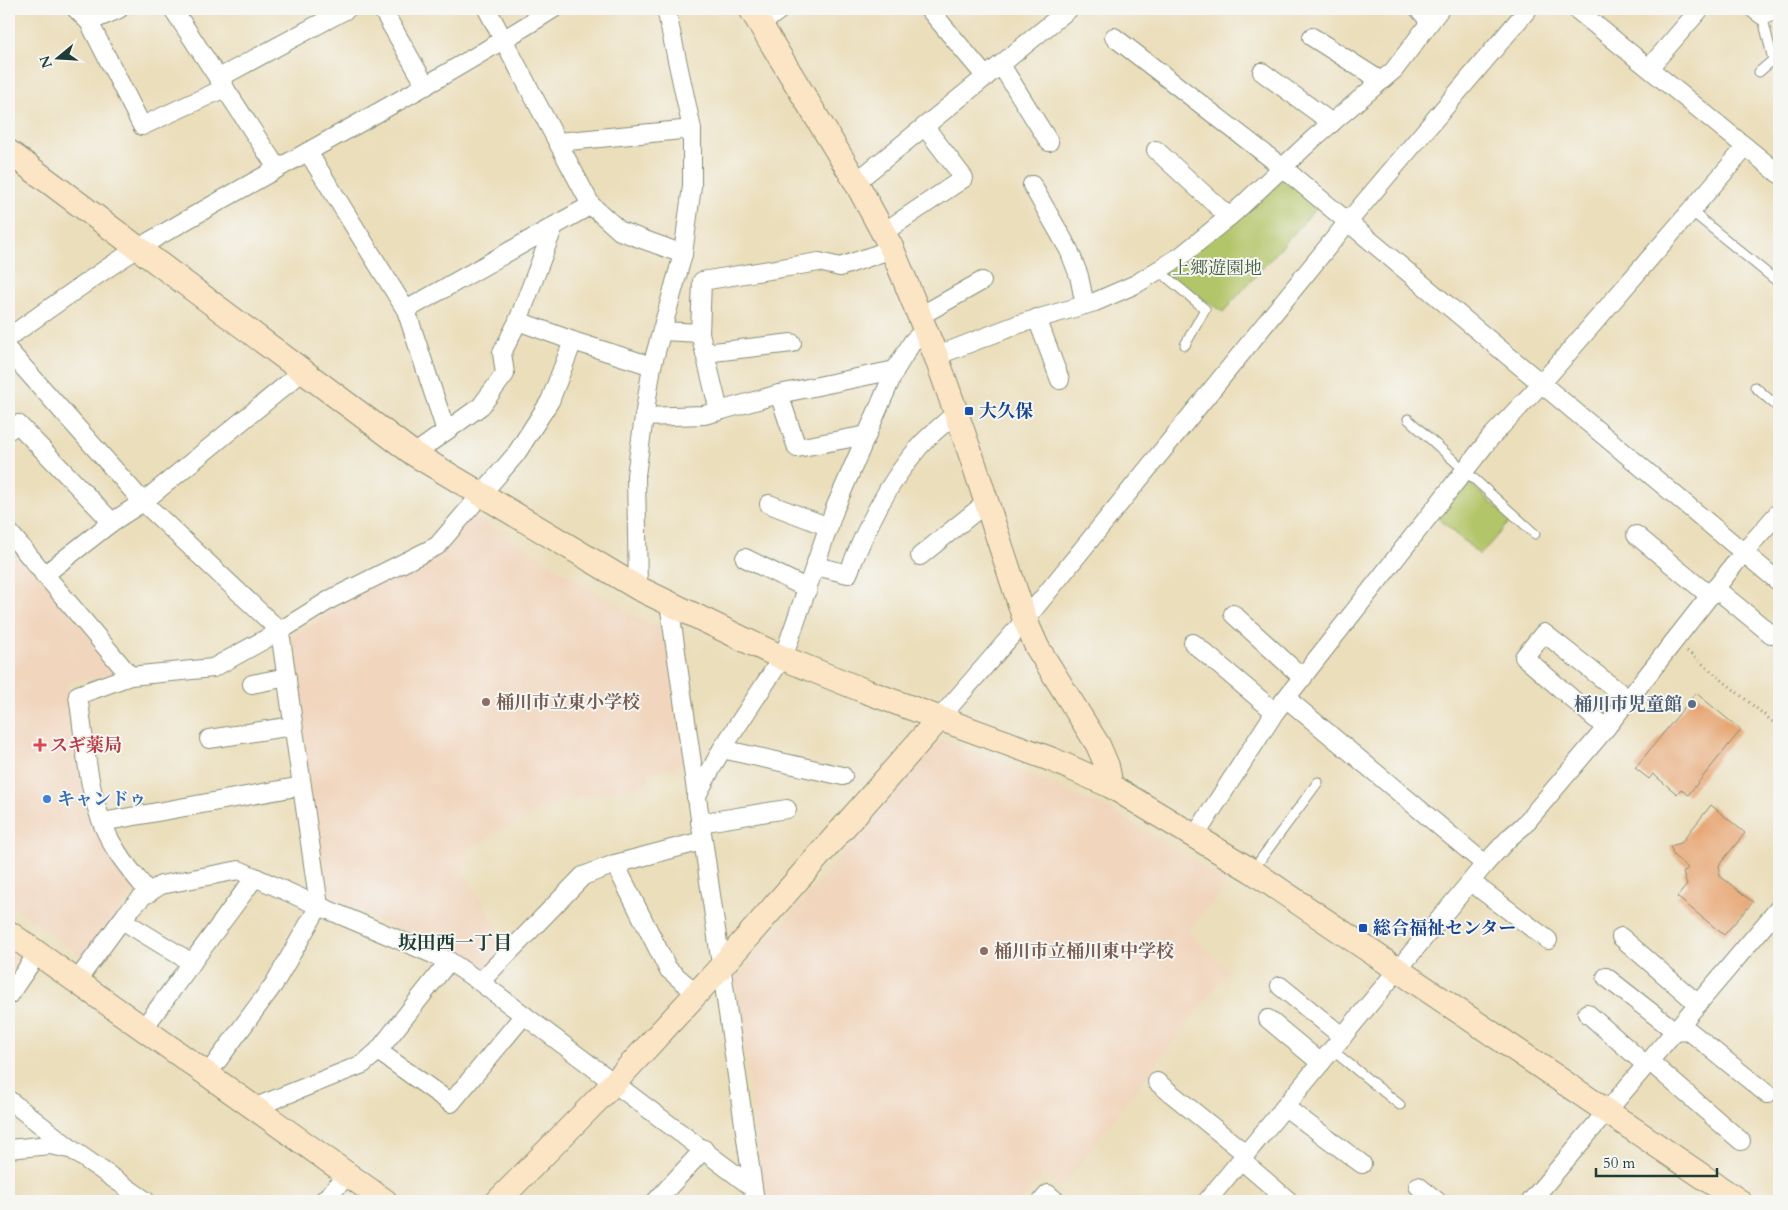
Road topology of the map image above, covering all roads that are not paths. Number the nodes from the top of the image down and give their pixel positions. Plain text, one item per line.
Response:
1 (76, 9) edge
2 (119, 9) edge
3 (173, 9) edge
4 (348, 9) edge
5 (382, 9) edge
6 (487, 9) edge
7 (553, 9) edge
8 (666, 9) edge
9 (781, 9) edge
10 (929, 9) edge
11 (1069, 9) edge
12 (1528, 9) edge
13 (1576, 9) edge
14 (1700, 9) edge
15 (1779, 10) edge
16 (1758, 12) edge
17 (1430, 13) edge
18 (756, 16) edge
19 (89, 22) junction
20 (1114, 37) dead end
21 (1312, 37) dead end
22 (502, 41) junction
23 (1000, 66) junction
24 (1649, 68) junction
25 (1262, 72) dead end
26 (1760, 72) dead end
27 (986, 77) junction
28 (1381, 81) junction
29 (222, 83) junction
30 (426, 86) junction
31 (1332, 123) junction
32 (924, 127) junction
33 (692, 129) junction
34 (558, 142) junction
35 (1049, 142) dead end
36 (1746, 147) junction
37 (1156, 150) dead end
38 (9, 152) edge
39 (308, 152) junction
40 (1282, 167) junction
41 (277, 168) junction
42 (1779, 174) edge
43 (856, 182) junction
44 (1032, 184) dead end
45 (591, 205) junction
46 (1691, 211) junction
47 (1229, 217) junction
48 (1347, 223) junction
49 (554, 226) junction
50 (888, 240) junction
51 (138, 248) junction
52 (683, 254) junction
53 (1158, 270) junction
54 (982, 281) dead end
55 (1779, 283) edge
56 (1085, 305) junction
57 (406, 310) junction
58 (1037, 318) junction
59 (518, 320) junction
60 (923, 322) junction
61 (662, 331) junction
62 (700, 333) junction
63 (9, 337) edge
64 (573, 341) junction
65 (792, 344) dead end
66 (1185, 345) dead end
67 (9, 351) edge
68 (705, 353) junction
69 (936, 356) junction
70 (652, 366) junction
71 (895, 370) junction
72 (303, 372) junction
73 (1060, 380) dead end
74 (1541, 384) junction
75 (1755, 387) dead end
76 (778, 394) junction
77 (1779, 408) edge
78 (719, 411) junction
79 (956, 413) junction
80 (644, 417) junction
81 (1408, 419) dead end
82 (9, 430) edge
83 (446, 431) junction
84 (867, 435) junction
85 (414, 454) junction
86 (1465, 470) junction
87 (480, 494) junction
88 (142, 502) junction
89 (987, 502) junction
90 (769, 504) dead end
91 (1779, 512) edge
92 (112, 522) junction
93 (829, 527) junction
94 (9, 532) edge
95 (1535, 534) dead end
96 (1636, 535) dead end
97 (1744, 552) junction
98 (920, 556) dead end
99 (745, 558) dead end
100 (816, 566) junction
101 (44, 575) junction
102 (1779, 582) edge
103 (638, 588) junction
104 (808, 589) junction
105 (1712, 592) junction
106 (669, 603) junction
107 (1232, 614) dead end
108 (1025, 620) junction
109 (280, 631) junction
110 (1771, 634) dead end
111 (1193, 643) dead end
112 (783, 658) junction
113 (130, 676) junction
114 (287, 677) junction
115 (1303, 678) junction
116 (252, 684) dead end
117 (1287, 699) junction
118 (1628, 699) junction
119 (1275, 712) junction
120 (938, 720) junction
121 (294, 726) junction
122 (1606, 728) junction
123 (209, 739) dead end
124 (722, 749) junction
125 (843, 776) dead end
126 (1318, 782) dead end
127 (302, 786) junction
128 (1111, 786) junction
129 (696, 797) junction
130 (787, 809) dead end
131 (102, 822) junction
132 (700, 823) junction
133 (1196, 836) junction
134 (702, 841) junction
135 (615, 864) junction
136 (1485, 864) junction
137 (1252, 871) junction
138 (255, 877) junction
139 (1471, 882) junction
140 (149, 893) junction
141 (319, 906) junction
142 (1779, 908) edge
143 (122, 920) junction
144 (9, 933) edge
145 (1621, 937) dead end
146 (1548, 940) dead end
147 (37, 954) junction
148 (449, 961) junction
149 (192, 963) junction
150 (720, 968) junction
151 (1398, 970) junction
152 (1606, 977) dead end
153 (76, 982) junction
154 (480, 982) junction
155 (1280, 986) dead end
156 (697, 994) junction
157 (9, 995) edge
158 (1698, 1004) junction
159 (1587, 1013) dead end
160 (524, 1015) junction
161 (1268, 1020) dead end
162 (143, 1029) junction
163 (1674, 1031) junction
164 (1332, 1050) junction
165 (378, 1051) junction
166 (1647, 1063) junction
167 (207, 1074) junction
168 (614, 1082) junction
169 (1157, 1082) dead end
170 (1767, 1094) dead end
171 (9, 1100) edge
172 (1400, 1105) dead end
173 (1285, 1107) junction
174 (253, 1108) junction
175 (1606, 1110) junction
176 (1741, 1141) dead end
177 (9, 1148) edge
178 (704, 1149) junction
179 (74, 1150) junction
180 (1243, 1157) junction
181 (1362, 1164) dead end
182 (348, 1175) junction
183 (1418, 1186) dead end
184 (754, 1194) edge
185 (124, 1195) edge
186 (146, 1201) edge
187 (323, 1201) edge
188 (385, 1201) edge
189 (498, 1201) edge
190 (656, 1201) edge
191 (1042, 1201) edge
192 (1056, 1201) edge
193 (1207, 1201) edge
194 (1289, 1201) edge
195 (1436, 1201) edge
196 (1532, 1201) edge
197 (1739, 1201) edge

1 - 19 street
2 - 19 street
3 - 29 street
4 - 29 street
5 - 30 street
6 - 22 street
7 - 22 street
8 - 33 street
9 - 18 street
10 - 27 street
11 - 23 street
12 - 48 street
13 - 24 street
14 - 24 street
15 - 16 street
16 - 26 lane
17 - 28 street
18 - 43 street
19 - 29 street
20 - 40 street
21 - 28 street
22 - 30 street
22 - 34 street
23 - 27 street
23 - 35 street
24 - 36 street
25 - 31 street
27 - 32 street
28 - 31 street
29 - 41 street
30 - 39 street
31 - 40 street
32 - 43 street
32 - 50 street
33 - 34 street
33 - 52 street
34 - 45 street
36 - 42 street
36 - 46 street
37 - 47 street
38 - 51 street
39 - 41 street
39 - 57 street
40 - 47 street
40 - 48 street
41 - 51 street
43 - 50 street
44 - 56 street
45 - 49 street
45 - 52 street
46 - 55 lane
46 - 74 street
47 - 53 street
48 - 74 street
48 - 108 street
49 - 57 street
49 - 59 street
50 - 60 street
50 - 62 street
51 - 63 street
51 - 72 street
52 - 61 street
53 - 56 street
53 - 66 lane
54 - 60 street
56 - 58 street
57 - 83 street
58 - 69 street
58 - 73 street
59 - 64 street
59 - 83 street
60 - 69 street
60 - 71 street
61 - 62 street
61 - 70 street
62 - 68 street
64 - 70 street
64 - 87 street
65 - 68 street
67 - 88 street
68 - 78 street
69 - 79 street
70 - 80 street
71 - 76 street
71 - 84 street
72 - 85 street
72 - 88 street
74 - 86 street
74 - 97 street
75 - 77 lane
76 - 78 street
76 - 84 street
78 - 80 street
79 - 89 street
79 - 100 street
80 - 103 street
81 - 86 lane
82 - 92 street
83 - 85 street
84 - 93 street
85 - 87 street
86 - 95 lane
86 - 115 street
87 - 103 street
87 - 109 street
88 - 92 street
88 - 109 street
89 - 98 street
89 - 108 street
90 - 93 street
91 - 97 street
92 - 101 street
93 - 100 street
94 - 101 street
96 - 105 street
97 - 102 street
97 - 105 street
99 - 104 street
100 - 104 street
101 - 113 street
103 - 106 street
104 - 112 street
105 - 110 street
105 - 118 street
106 - 112 street
106 - 129 street
107 - 115 street
108 - 120 street
108 - 128 street
109 - 113 street
109 - 114 street
111 - 119 street
112 - 120 street
112 - 124 street
113 - 131 street
114 - 116 street
114 - 121 street
115 - 117 street
117 - 119 street
117 - 136 street
118 - 122 street
118 - 122 street
119 - 133 street
120 - 128 street
120 - 150 street
121 - 123 street
121 - 127 street
122 - 136 street
124 - 125 street
124 - 129 street
126 - 137 lane
127 - 131 street
127 - 141 street
128 - 133 street
129 - 132 street
130 - 132 street
131 - 140 street
132 - 134 street
133 - 137 street
134 - 135 street
134 - 150 street
135 - 154 street
135 - 156 street
136 - 139 street
137 - 151 street
138 - 140 street
138 - 141 street
138 - 149 street
139 - 146 street
139 - 151 street
140 - 143 street
141 - 148 street
141 - 167 street
142 - 158 street
143 - 149 street
143 - 153 street
144 - 147 street
145 - 158 street
147 - 153 street
147 - 157 street
148 - 154 street
148 - 165 street
149 - 162 street
150 - 156 street
150 - 184 street
151 - 164 street
151 - 175 street
152 - 163 street
153 - 162 street
154 - 160 street
155 - 164 street
156 - 168 street
158 - 163 street
159 - 166 street
160 - 165 street
160 - 168 street
161 - 164 street
162 - 167 street
163 - 166 street
163 - 170 street
164 - 172 lane
164 - 173 street
165 - 174 street
166 - 175 street
166 - 176 street
167 - 174 street
168 - 178 street
168 - 189 street
169 - 180 street
171 - 179 street
173 - 180 street
173 - 181 street
174 - 182 street
175 - 196 street
175 - 197 street
177 - 179 street
178 - 184 street
178 - 190 street
179 - 185 street
180 - 193 street
180 - 194 street
182 - 187 street
182 - 188 street
183 - 195 street
185 - 186 street
191 - 192 street

